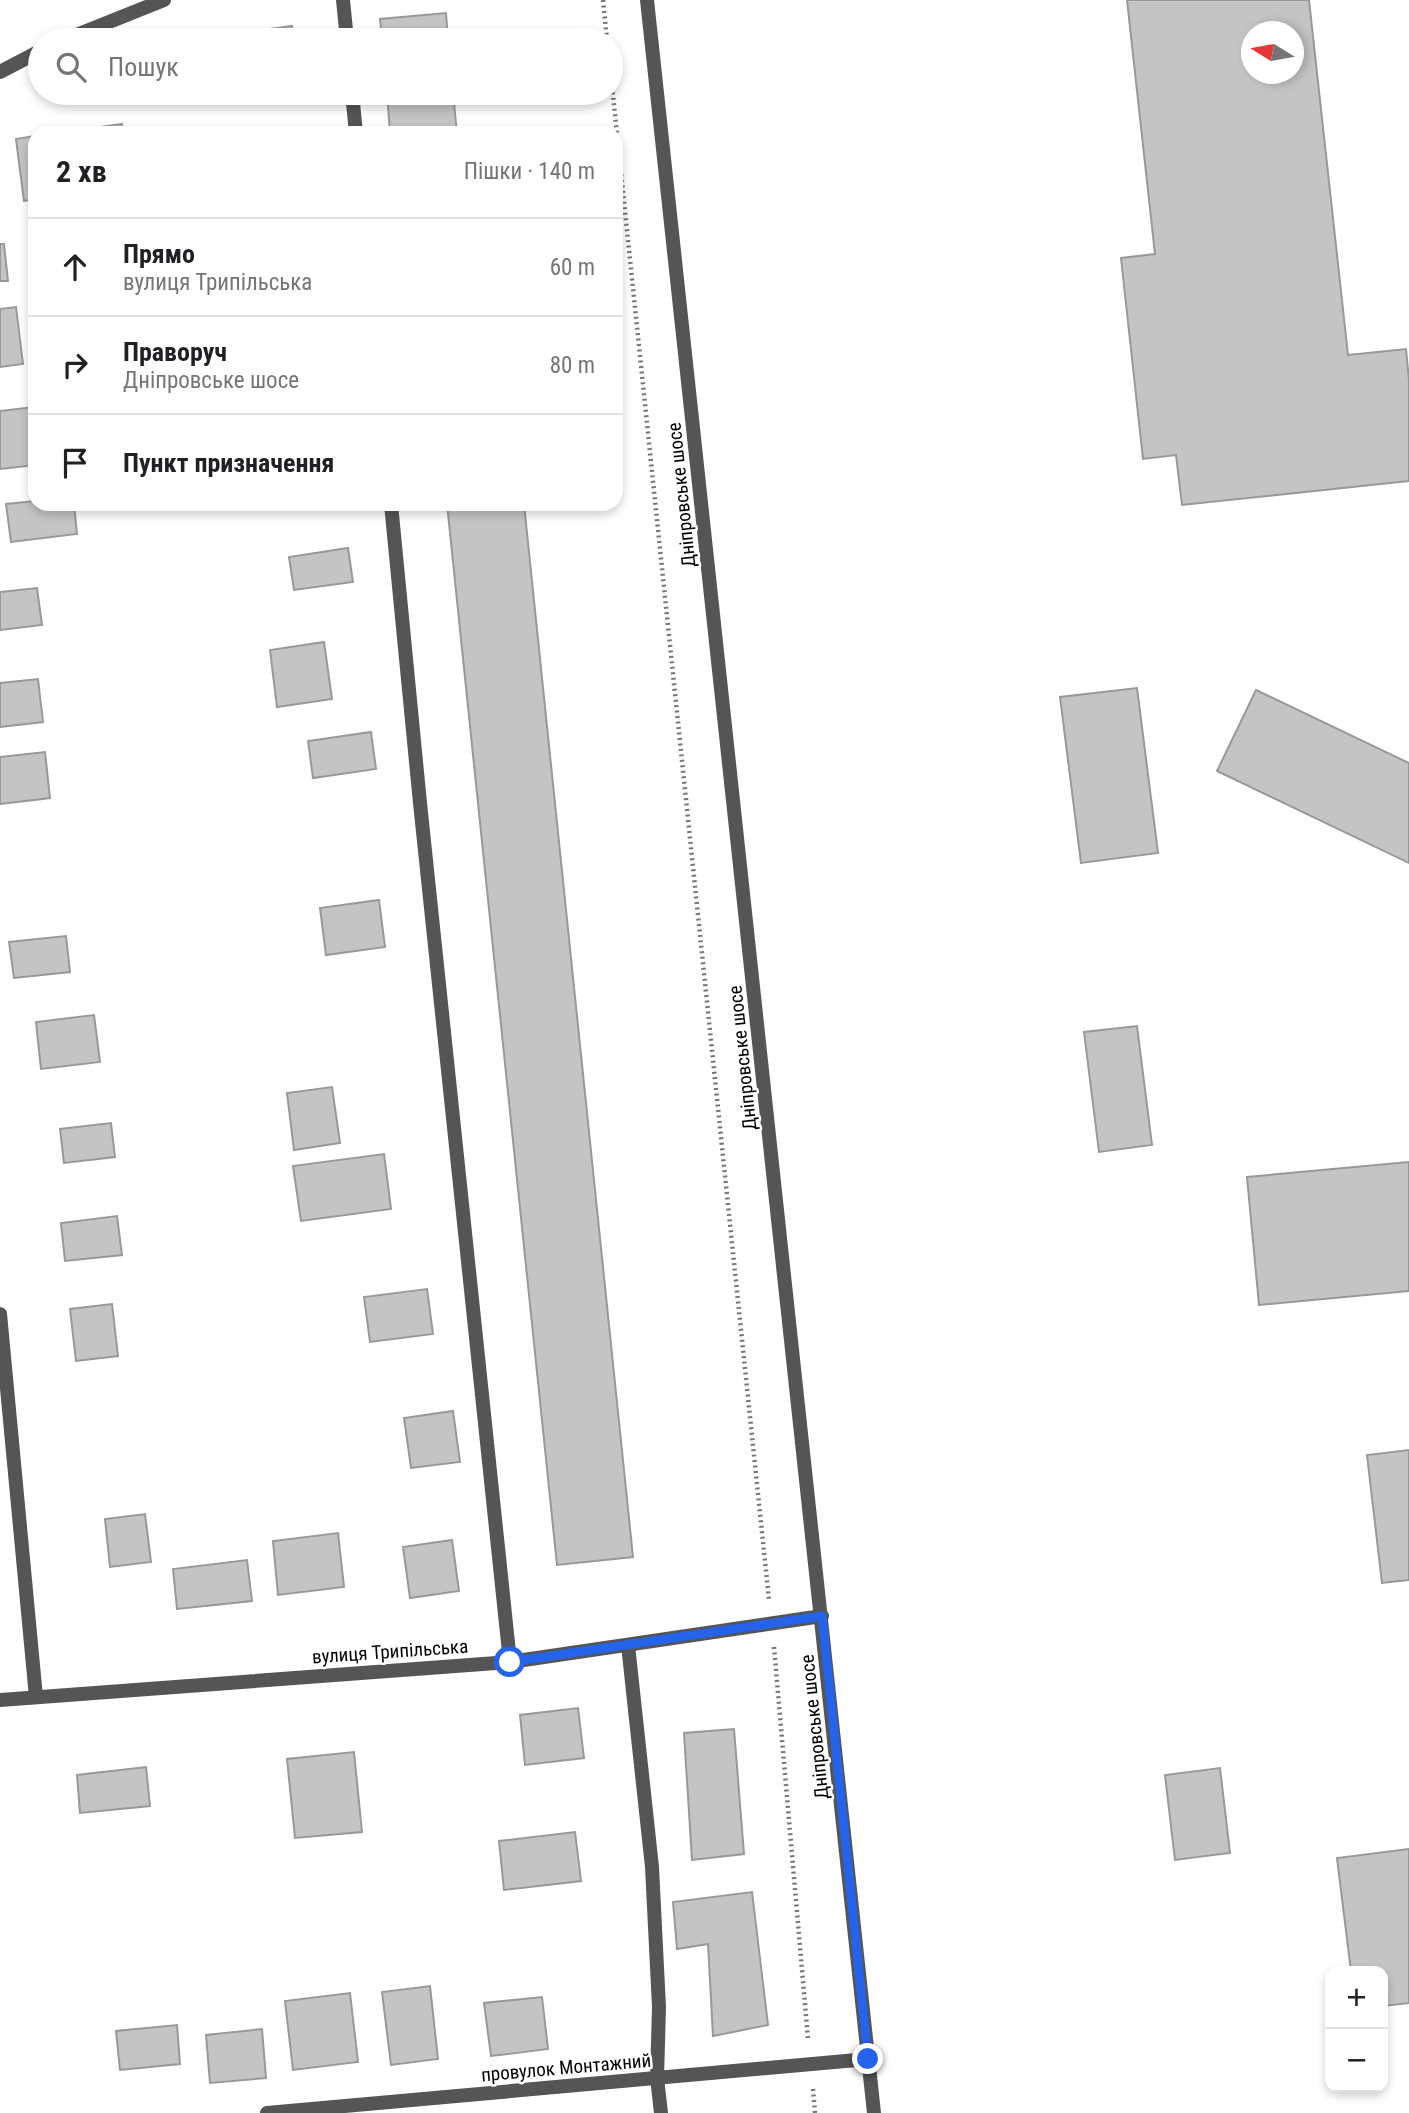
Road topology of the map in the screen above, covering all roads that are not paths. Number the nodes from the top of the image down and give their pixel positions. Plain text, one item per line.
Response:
1 (164, 0) edge
2 (343, 0) edge
3 (647, 0) edge
4 (94, 28) edge
5 (346, 28) edge
6 (28, 57) edge
7 (0, 72) edge
8 (353, 105) edge
9 (355, 126) edge
10 (392, 511) edge
11 (0, 1314) edge
12 (822, 1616) junction
13 (628, 1645) junction
14 (510, 1662) junction
15 (36, 1697) junction
16 (0, 1700) edge
17 (868, 2059) junction
18 (657, 2078) junction
19 (267, 2113) edge
20 (661, 2113) edge
21 (874, 2113) edge

1 - 4 street
2 - 5 street
3 - 12 street, Дніпровське шосе
6 - 7 street
8 - 9 street
10 - 14 street
11 - 15 street
12 - 13 street, вулиця Трипільська
12 - 17 street, Дніпровське шосе
13 - 14 street, вулиця Трипільська
13 - 18 street
14 - 15 street, вулиця Трипільська
15 - 16 street, вулиця Трипільська
17 - 18 street, провулок Монтажний
17 - 21 street, Дніпровське шосе
18 - 19 street, провулок Монтажний
18 - 20 street

